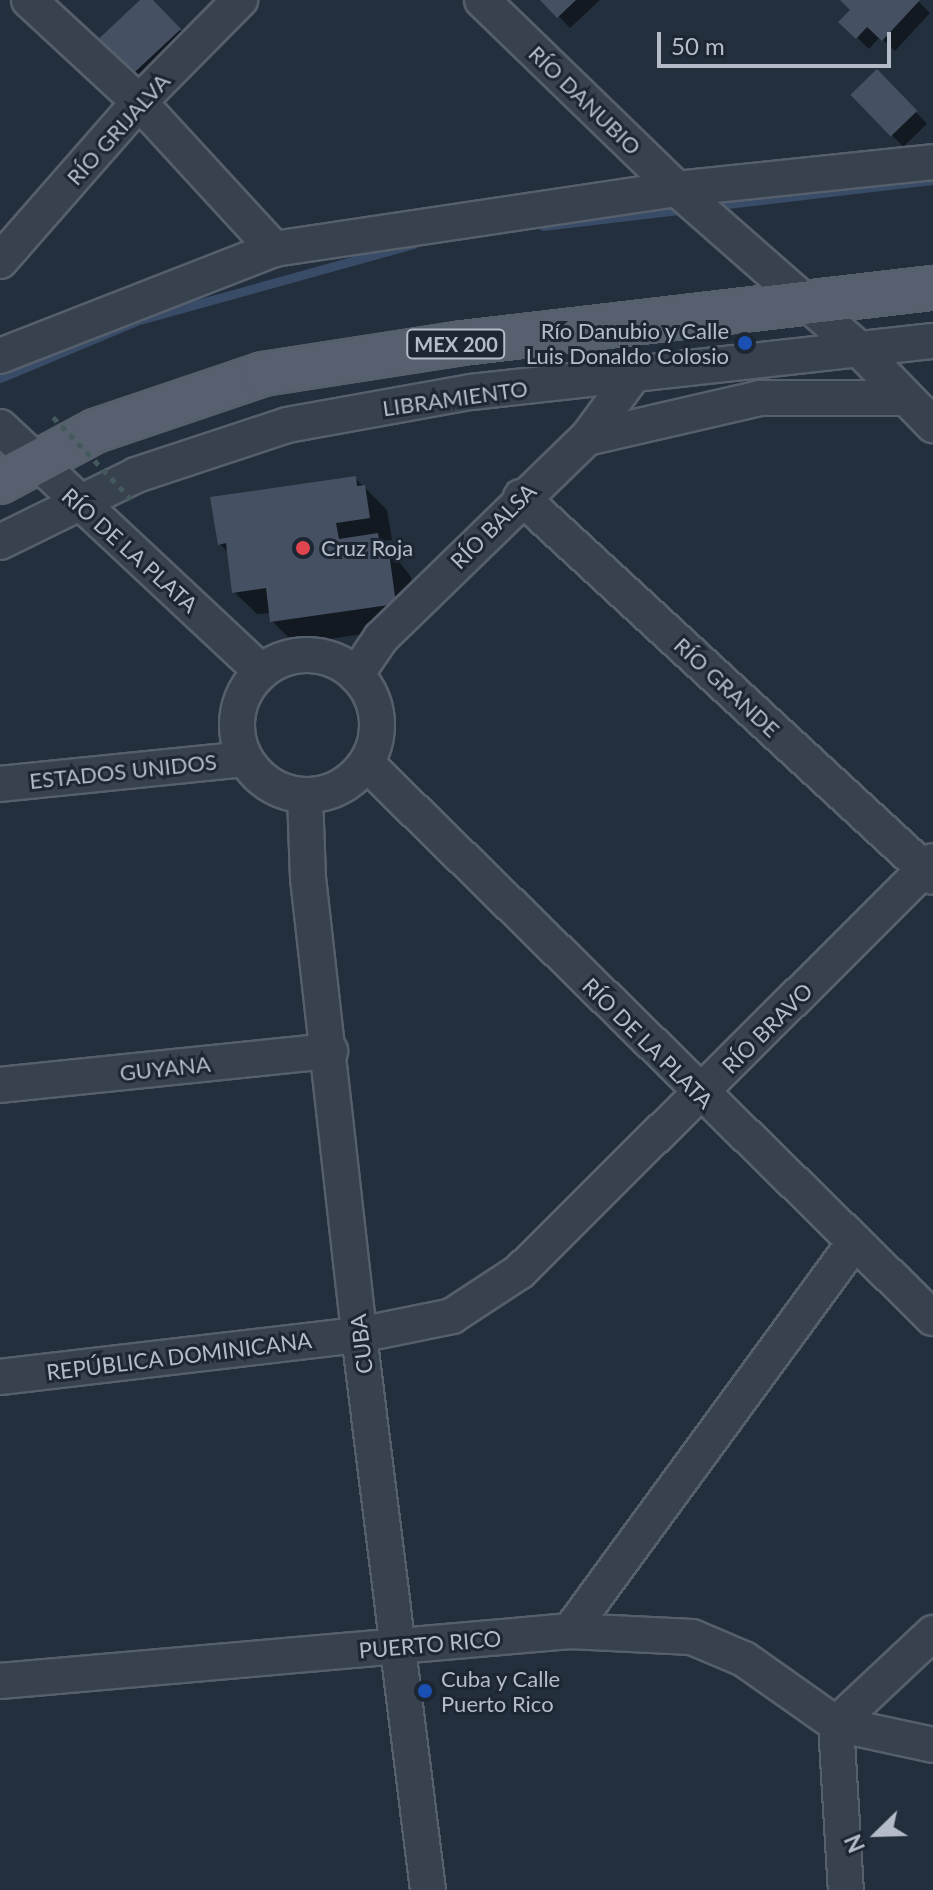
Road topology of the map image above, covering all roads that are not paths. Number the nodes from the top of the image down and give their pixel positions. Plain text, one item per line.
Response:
1 (29, 0) edge
2 (240, 0) edge
3 (482, 0) edge
4 (139, 102) junction
5 (933, 162) edge
6 (683, 194) junction
7 (274, 249) junction
8 (0, 261) edge
9 (933, 288) edge
10 (806, 301) junction
11 (933, 341) edge
12 (463, 343) junction
13 (860, 350) junction
14 (0, 356) edge
15 (631, 378) junction
16 (471, 392) junction
17 (905, 398) junction
18 (933, 425) edge
19 (1, 428) edge
20 (587, 438) junction
21 (18, 472) edge
22 (521, 497) junction
23 (78, 503) junction
24 (0, 542) edge
25 (261, 671) junction
26 (356, 675) junction
27 (245, 759) junction
28 (367, 764) junction
29 (0, 784) edge
30 (305, 796) junction
31 (930, 869) edge
32 (330, 1051) junction
33 (0, 1085) edge
34 (700, 1096) junction
35 (854, 1243) junction
36 (452, 1316) joint
37 (933, 1318) edge
38 (359, 1335) junction
39 (0, 1377) edge
40 (570, 1631) junction
41 (933, 1633) edge
42 (401, 1648) junction
43 (0, 1681) edge
44 (836, 1724) junction
45 (933, 1745) edge
46 (428, 1890) edge
47 (846, 1890) edge

1 - 4 street
2 - 4 street, RÍO GRIJALVA
3 - 6 street, RÍO DANUBIO
4 - 7 street
4 - 8 street, RÍO GRIJALVA
5 - 6 street
6 - 7 street
6 - 10 street, RÍO DANUBIO
7 - 14 street
9 - 10 main road, MEX 200
10 - 12 main road, MEX 200
10 - 13 street
11 - 13 street, LIBRAMIENTO
12 - 16 street
12 - 21 main road, MEX 200
13 - 15 street, LIBRAMIENTO
13 - 17 street
15 - 16 street, LIBRAMIENTO
15 - 20 street, RÍO BALSA
16 - 23 street, LIBRAMIENTO
17 - 18 street
17 - 20 street
19 - 21 street, RÍO DE LA PLATA
20 - 22 street, RÍO BALSA
21 - 23 street, RÍO DE LA PLATA
22 - 26 street, RÍO BALSA
22 - 31 street, RÍO GRANDE
23 - 24 street, LIBRAMIENTO
23 - 25 street, RÍO DE LA PLATA
25 - 26 street
25 - 27 street
26 - 28 street
27 - 29 street, ESTADOS UNIDOS
27 - 30 street
28 - 30 street
28 - 34 street, RÍO DE LA PLATA
30 - 32 street, CUBA
31 - 34 street, RÍO BRAVO
32 - 33 street, GUYANA
32 - 38 street, CUBA
34 - 35 street, RÍO DE LA PLATA
34 - 36 street, RÍO BRAVO
35 - 37 street, RÍO DE LA PLATA
35 - 40 street
36 - 38 street, REPÚBLICA DOMINICANA
38 - 39 street, REPÚBLICA DOMINICANA
38 - 42 street, CUBA
40 - 42 street, PUERTO RICO
40 - 44 street, PUERTO RICO
41 - 44 street
42 - 43 street, PUERTO RICO
42 - 46 street, CUBA
44 - 45 street
44 - 47 street

